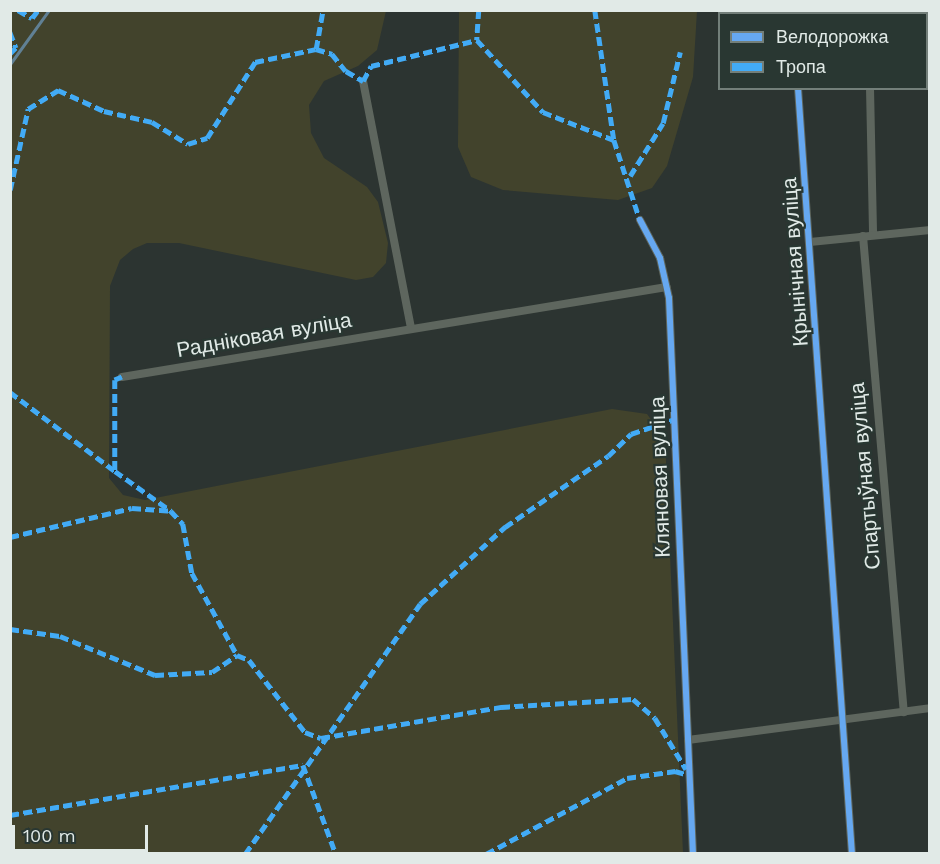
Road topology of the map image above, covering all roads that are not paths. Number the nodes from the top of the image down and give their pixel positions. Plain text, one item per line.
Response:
1 (363, 81) dead end
2 (798, 90) edge
3 (870, 90) edge
4 (640, 220) dead end
5 (930, 230) edge
6 (873, 235) junction
7 (863, 236) junction
8 (810, 242) junction
9 (667, 287) junction
10 (411, 328) junction
11 (122, 377) dead end
12 (930, 708) edge
13 (904, 712) junction
14 (846, 721) junction
15 (688, 740) junction
16 (693, 854) edge
17 (852, 854) edge

1 - 10 street
2 - 8 street, Крынічная вуліца
3 - 6 street
4 - 9 street, Кляновая вуліца
5 - 6 street
6 - 7 street
7 - 8 street
7 - 13 street, Спартыўная вуліца
8 - 14 street, Крынічная вуліца
9 - 10 street, Радніковая вуліца
9 - 15 street, Кляновая вуліца
10 - 11 street, Радніковая вуліца
12 - 13 street
13 - 14 street
14 - 15 street
14 - 17 street, Крынічная вуліца
15 - 16 street, Кляновая вуліца

